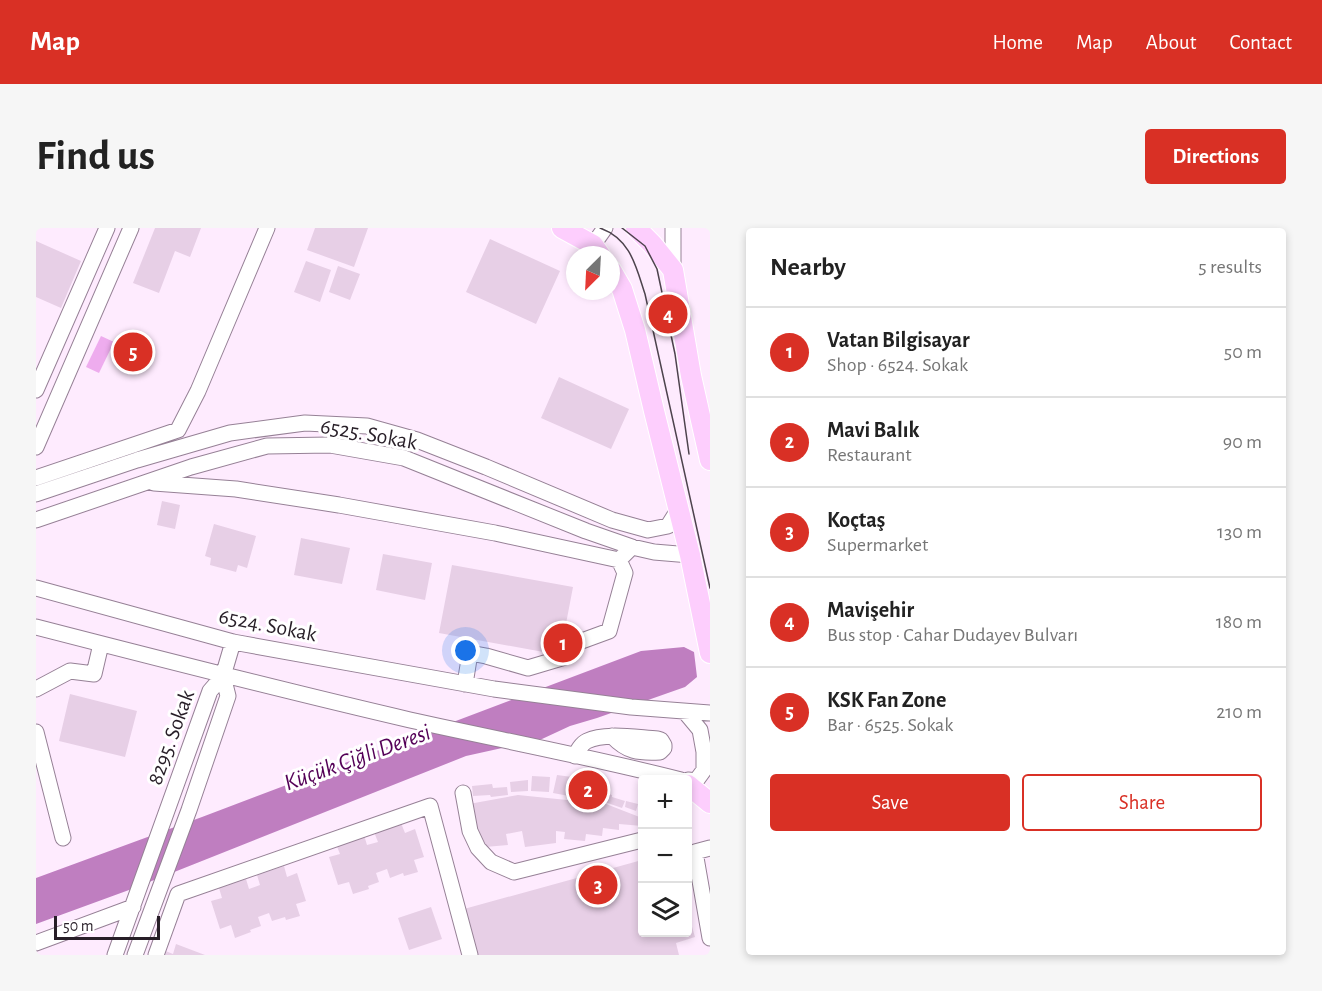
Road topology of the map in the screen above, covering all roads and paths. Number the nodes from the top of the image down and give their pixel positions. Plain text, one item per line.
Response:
1 (107, 228) edge
2 (131, 228) edge
3 (267, 228) edge
4 (562, 228) edge
5 (605, 228) edge
6 (636, 228) edge
7 (673, 228) edge
8 (590, 246) edge
9 (598, 246) edge
10 (673, 270) junction
11 (620, 286) edge
12 (36, 390) edge
13 (36, 447) edge
14 (710, 460) edge
15 (36, 478) edge
16 (148, 482) junction
17 (36, 494) edge
18 (678, 510) junction
19 (38, 519) edge
20 (632, 548) junction
21 (690, 555) junction
22 (619, 560) junction
23 (36, 588) edge
24 (36, 627) edge
25 (232, 642) junction
26 (101, 644) junction
27 (710, 653) edge
28 (223, 676) junction
29 (465, 684) junction
30 (36, 689) edge
31 (685, 712) junction
32 (710, 713) edge
33 (36, 732) edge
34 (612, 736) dead end
35 (575, 756) junction
36 (640, 775) edge
37 (692, 788) edge
38 (463, 793) dead end
39 (63, 838) dead end
40 (638, 841) edge
41 (710, 848) edge
42 (134, 902) junction
43 (710, 938) edge
44 (36, 943) edge
45 (115, 955) edge
46 (135, 955) edge
47 (156, 955) edge
48 (470, 955) edge

1 - 12 street
2 - 13 street
3 - 15 street
4 - 8 main road
5 - 9 street
6 - 10 main road
7 - 10 street
10 - 14 main road
11 - 18 main road
16 - 19 street, 6525. Sokak
16 - 20 street, 6525. Sokak
16 - 22 street
17 - 18 street, 6525. Sokak
18 - 21 main road
20 - 21 street, 6525. Sokak
20 - 22 street
21 - 27 main road
22 - 29 street
23 - 25 street, 6524. Sokak
24 - 26 street
25 - 28 street
25 - 29 street, 6524. Sokak
26 - 28 street
26 - 30 street
28 - 35 street
28 - 42 street, 8295. Sokak
28 - 46 street, 8295. Sokak
29 - 31 street, 6524. Sokak
31 - 32 street, 6524. Sokak
31 - 37 street
33 - 39 street
34 - 35 street
35 - 36 street
38 - 40 street
41 - 43 street
42 - 44 street
42 - 45 street
47 - 48 street

